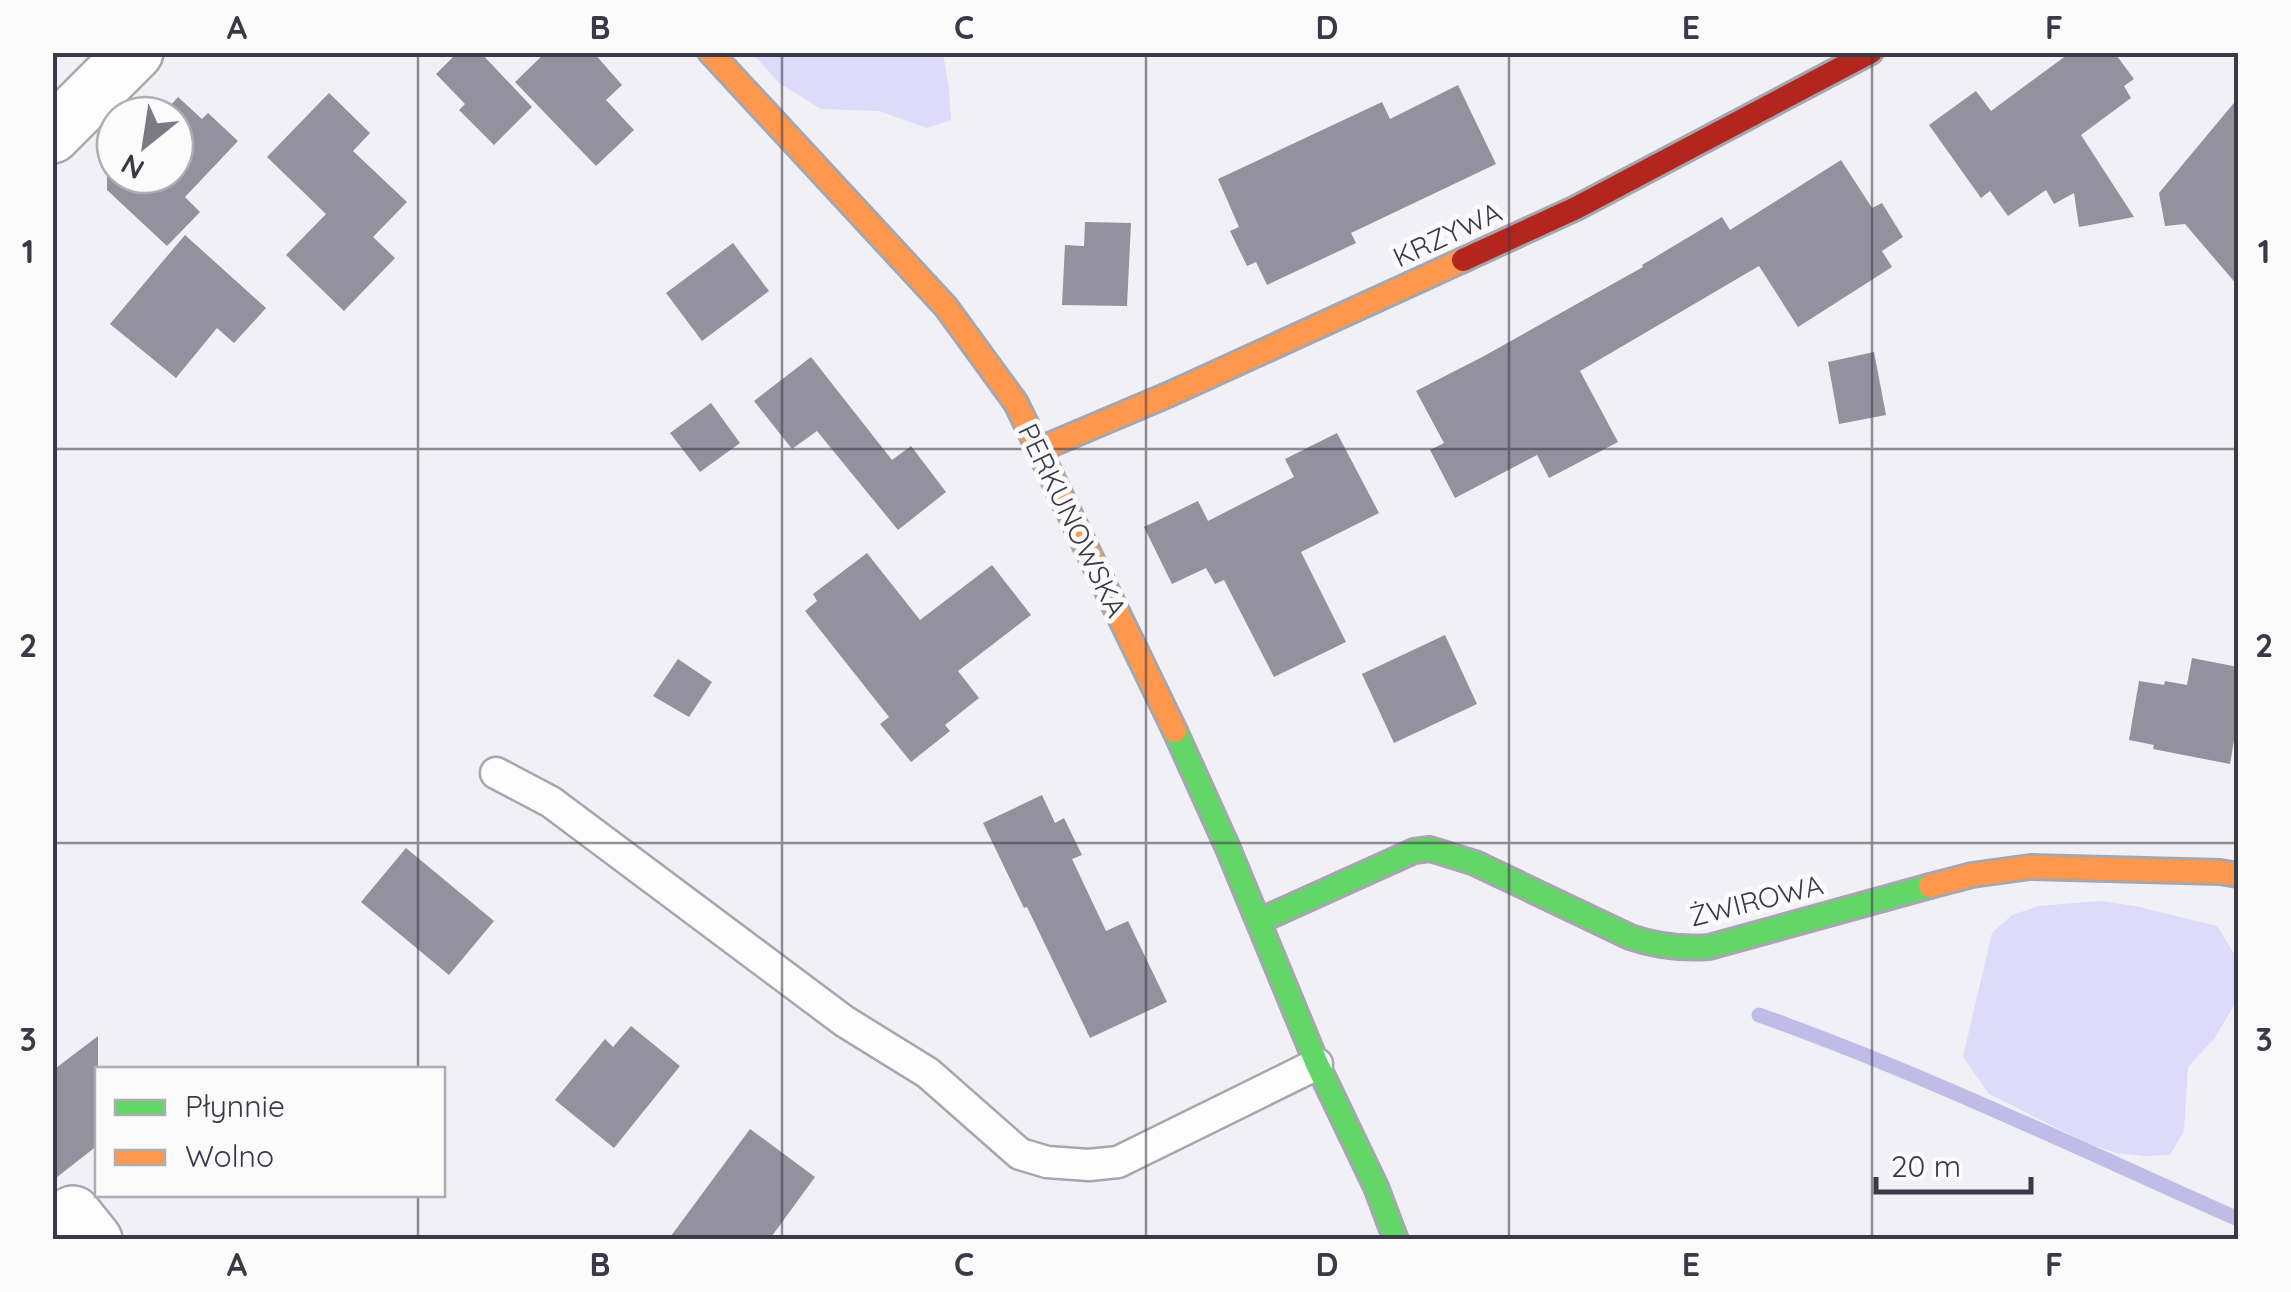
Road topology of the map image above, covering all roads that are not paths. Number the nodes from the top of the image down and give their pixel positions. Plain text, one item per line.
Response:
1 (135, 52) edge
2 (710, 52) edge
3 (1872, 52) edge
4 (52, 135) edge
5 (1038, 450) junction
6 (496, 773) dead end
7 (2238, 875) edge
8 (1259, 920) junction
9 (1317, 1064) junction
10 (1396, 1240) edge

1 - 4 street
2 - 5 street, PERKUNOWSKA
3 - 5 street, KRZYWA
5 - 8 street, PERKUNOWSKA
6 - 9 lane
7 - 8 street, ŻWIROWA
8 - 9 street, PERKUNOWSKA
9 - 10 street, PERKUNOWSKA

